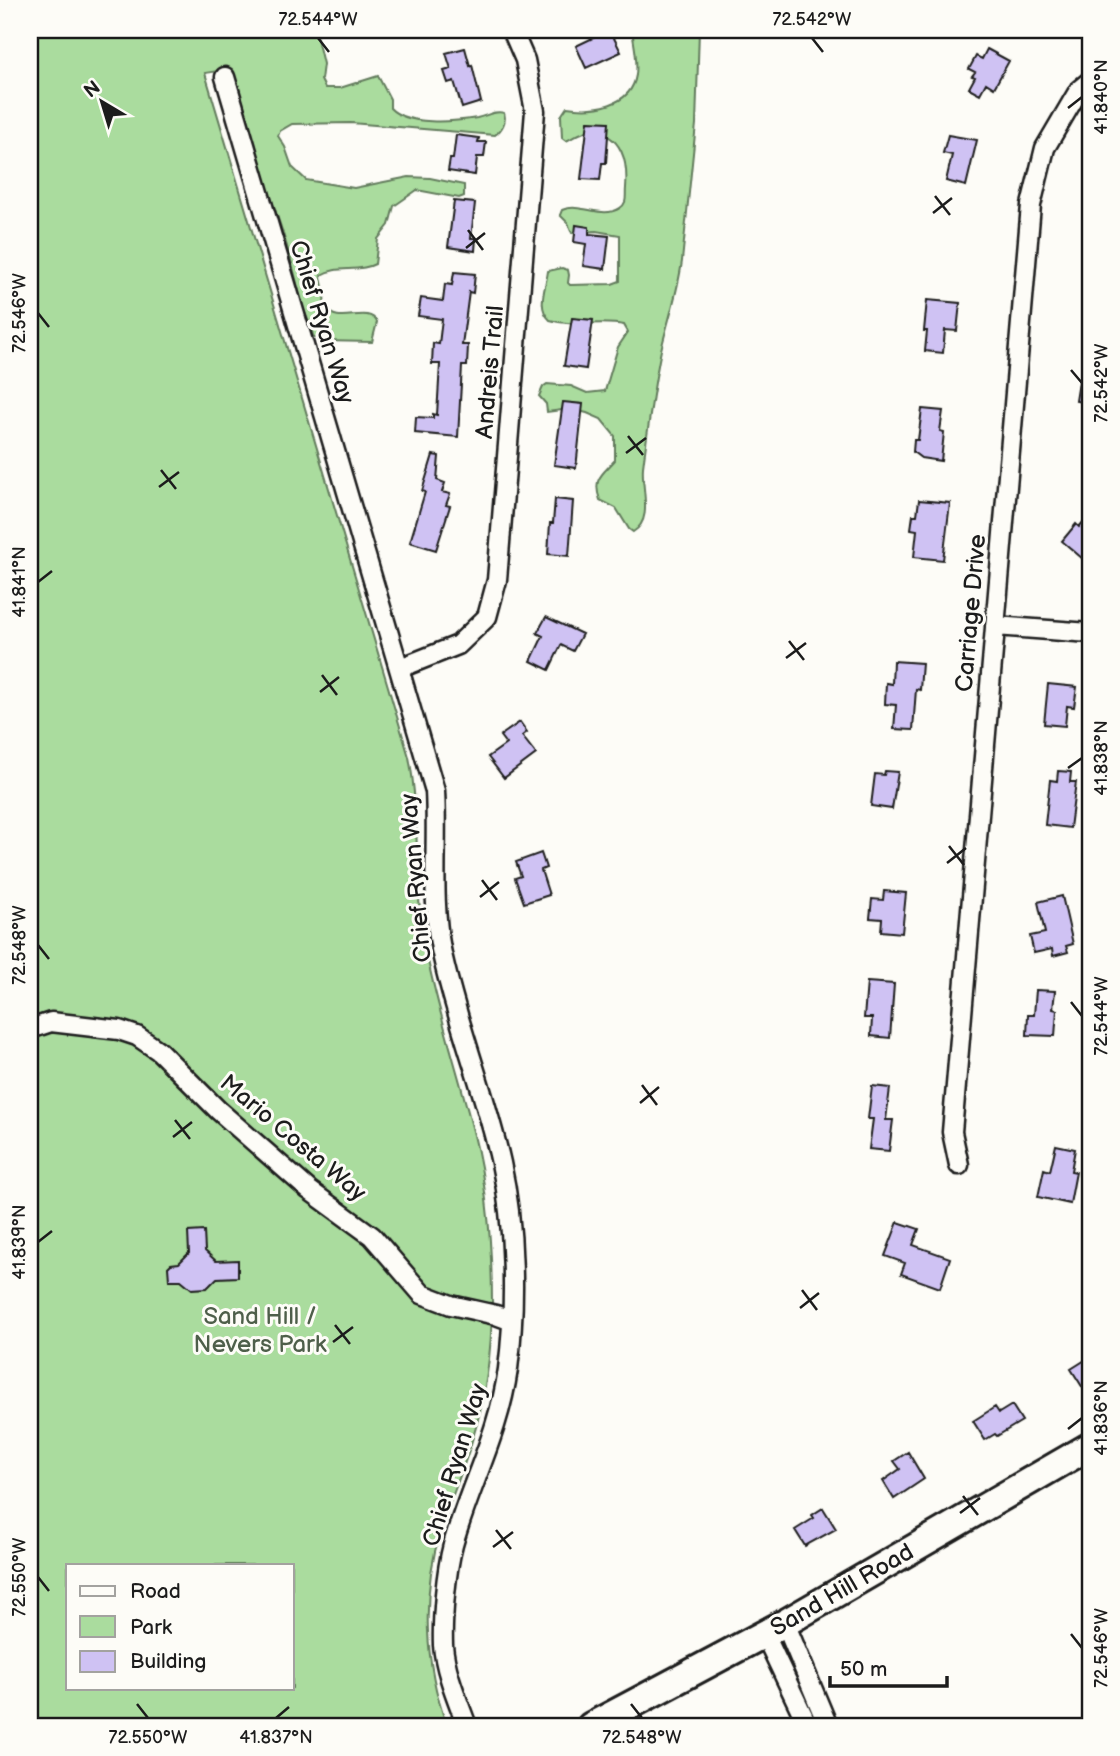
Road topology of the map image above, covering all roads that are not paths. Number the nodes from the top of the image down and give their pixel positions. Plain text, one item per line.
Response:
1 (512, 30) edge
2 (225, 77) dead end
3 (1090, 80) edge
4 (995, 626) junction
5 (1090, 632) edge
6 (400, 668) junction
7 (30, 1029) edge
8 (959, 1165) dead end
9 (512, 1321) junction
10 (1090, 1446) edge
11 (775, 1629) junction
12 (467, 1726) edge
13 (591, 1726) edge
14 (808, 1726) edge
15 (828, 1726) edge

1 - 6 street, Andreis Trail
2 - 6 street, Chief Ryan Way
3 - 4 street, Carriage Drive
4 - 5 street
4 - 8 street, Carriage Drive
6 - 9 street, Chief Ryan Way
7 - 9 street, Mario Costa Way
9 - 12 street, Chief Ryan Way
10 - 11 street, Sand Hill Road
11 - 13 street, Sand Hill Road
11 - 14 street
11 - 15 street

